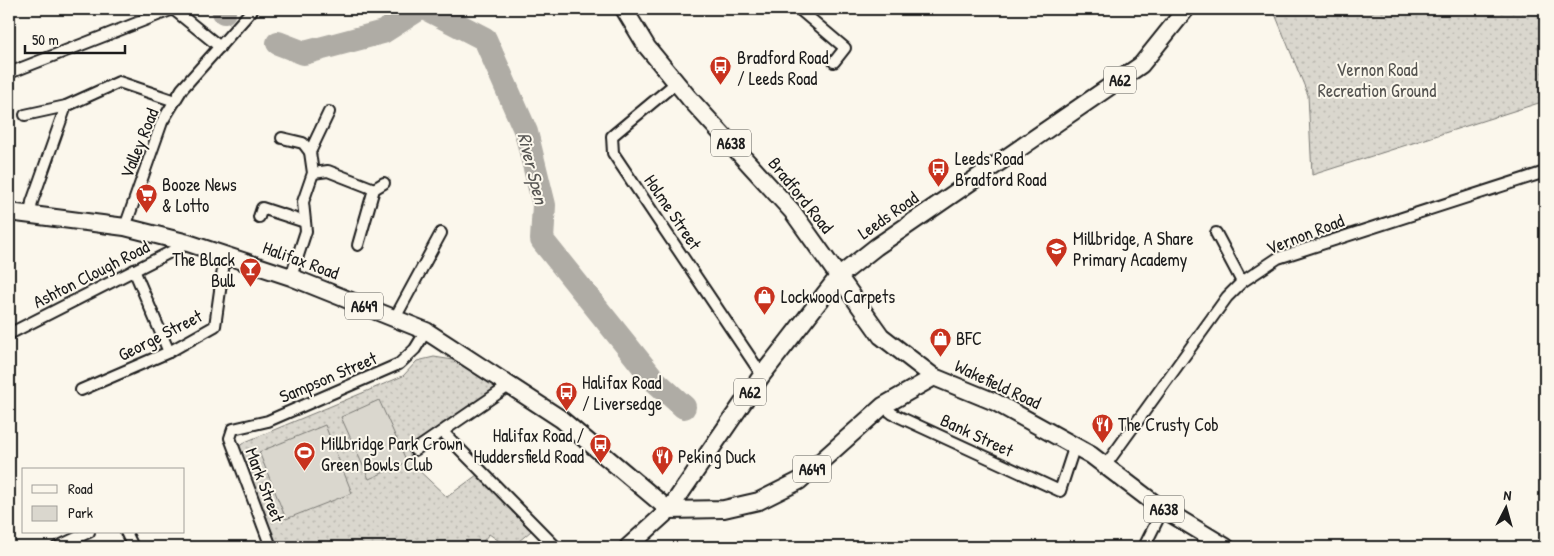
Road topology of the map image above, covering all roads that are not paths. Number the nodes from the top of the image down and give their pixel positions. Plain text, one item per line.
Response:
1 (253, 9) edge
2 (624, 9) edge
3 (799, 9) edge
4 (1186, 9) edge
5 (220, 47) junction
6 (834, 62) dead end
7 (9, 73) edge
8 (677, 82) junction
9 (175, 101) junction
10 (66, 106) junction
11 (329, 112) dead end
12 (25, 115) dead end
13 (282, 138) dead end
14 (310, 152) junction
15 (1545, 172) edge
16 (313, 173) junction
17 (384, 183) dead end
18 (374, 189) junction
19 (9, 212) edge
20 (30, 215) junction
21 (259, 217) dead end
22 (305, 222) junction
23 (125, 226) junction
24 (441, 233) dead end
25 (1216, 233) dead end
26 (188, 243) junction
27 (358, 246) dead end
28 (225, 255) junction
29 (134, 270) junction
30 (291, 276) junction
31 (838, 277) junction
32 (1242, 282) junction
33 (396, 318) junction
34 (426, 331) junction
35 (9, 334) edge
36 (169, 352) junction
37 (762, 375) junction
38 (934, 377) junction
39 (510, 385) junction
40 (81, 390) dead end
41 (883, 406) junction
42 (443, 432) junction
43 (230, 433) joint
44 (1075, 445) junction
45 (415, 450) dead end
46 (1105, 466) junction
47 (1163, 509) junction
48 (668, 510) junction
49 (85, 534) edge
50 (127, 534) edge
51 (57, 547) edge
52 (133, 547) edge
53 (271, 547) edge
54 (556, 547) edge
55 (628, 547) edge
56 (1144, 547) edge
57 (1226, 547) edge

1 - 5 street, Valley Road
2 - 8 main road, Bradford Road / A638
3 - 6 street
4 - 31 main road, Leeds Road / A62
5 - 7 street
5 - 9 street, Valley Road
8 - 31 main road, Bradford Road / A638
8 - 37 street, Holme Street
9 - 10 street
9 - 23 street, Valley Road
10 - 12 street
10 - 20 street
11 - 14 street
13 - 14 street
14 - 16 street
15 - 32 street, Vernon Road
16 - 18 street
16 - 22 street
17 - 18 street
18 - 27 street
19 - 20 main road, Halifax Road / A649
20 - 23 main road, Halifax Road / A649
21 - 22 street
22 - 30 street
23 - 26 main road, Halifax Road / A649
24 - 33 street
25 - 32 street
26 - 28 main road, Halifax Road / A649
26 - 29 street, Ashton Clough Road
28 - 30 main road, Halifax Road / A649
28 - 36 street, George Street
29 - 35 street, Ashton Clough Road
29 - 36 street
30 - 33 main road, Halifax Road / A649
31 - 37 main road, Leeds Road / A62
31 - 38 main road, Bradford Road / A638
32 - 46 street, Vernon Road
33 - 34 main road, Halifax Road / A649
34 - 39 main road, Halifax Road / A649
34 - 43 street, Sampson Street
36 - 40 street, George Street
37 - 48 main road, Leeds Road / A62
38 - 41 main road, Wakefield Road / A649
38 - 44 main road, Wakefield Road / A638
39 - 42 street
39 - 48 main road, Halifax Road / A649
41 - 44 street, Bank Street
41 - 48 main road, Wakefield Road / A649
42 - 45 street
42 - 54 street
43 - 53 street, Mark Street
44 - 46 main road, Wakefield Road / A638
46 - 47 main road, Wakefield Road / A638
47 - 56 street
47 - 57 main road, Wakefield Road / A638
48 - 55 main road, A62
49 - 51 street
50 - 52 street

